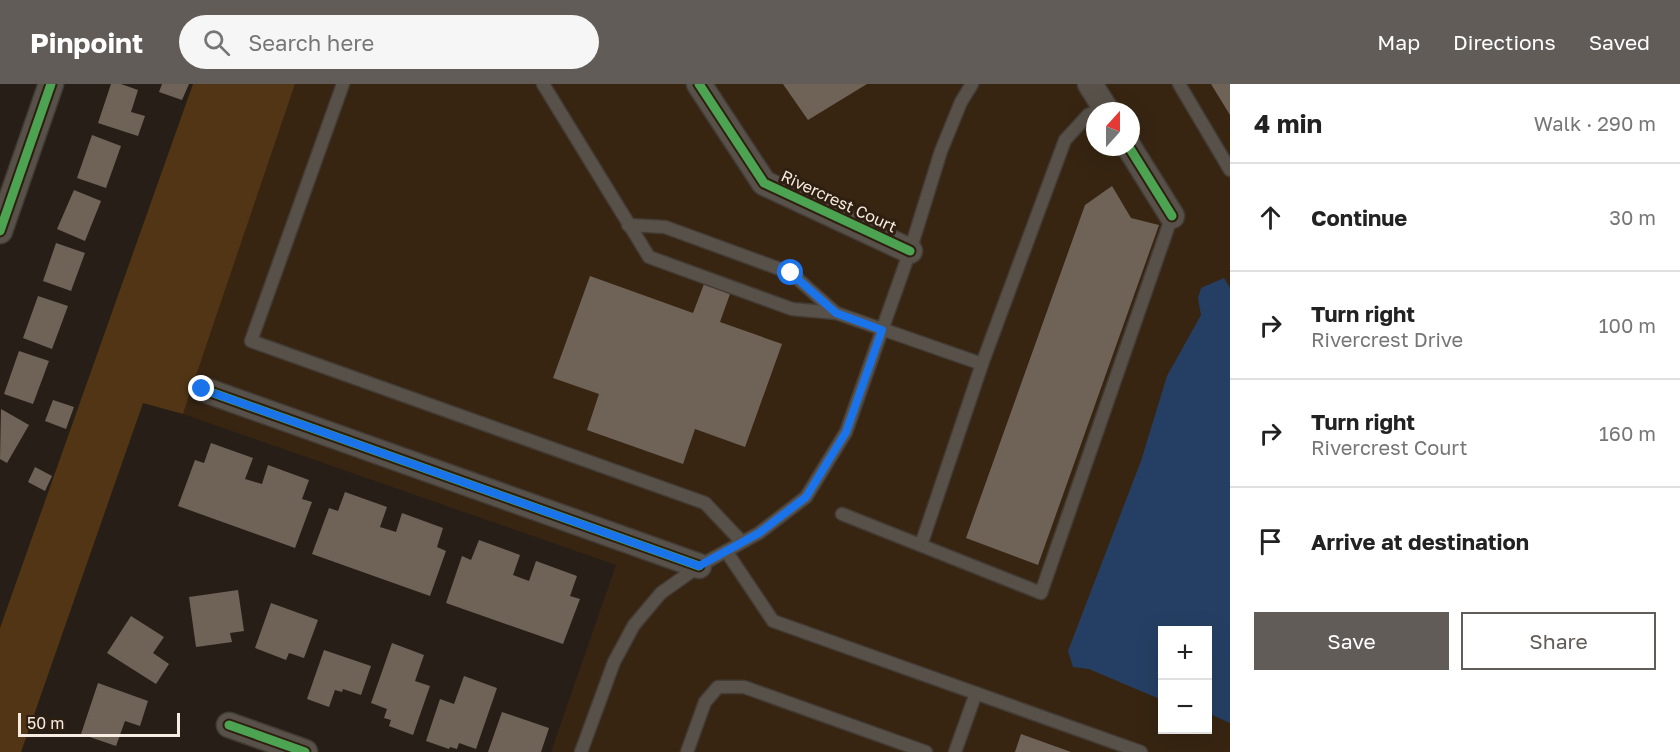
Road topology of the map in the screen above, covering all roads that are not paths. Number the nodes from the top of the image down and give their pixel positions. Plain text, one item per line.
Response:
1 (51, 84) edge
2 (343, 84) edge
3 (543, 84) edge
4 (699, 84) edge
5 (972, 84) edge
6 (1090, 84) edge
7 (1179, 84) edge
8 (1097, 102) edge
9 (1086, 117) edge
10 (1135, 156) edge
11 (1230, 170) edge
12 (1172, 216) joint
13 (628, 225) junction
14 (0, 231) edge
15 (910, 251) junction
16 (836, 313) junction
17 (882, 330) junction
18 (982, 364) junction
19 (202, 389) dead end
20 (842, 514) dead end
21 (742, 542) junction
22 (921, 545) junction
23 (726, 551) junction
24 (699, 566) junction
25 (976, 693) junction
26 (229, 725) dead end
27 (305, 752) edge
28 (581, 752) edge
29 (687, 752) edge
30 (926, 752) edge
31 (955, 752) edge
32 (1141, 752) edge

1 - 14 street
2 - 21 lane
3 - 13 lane
4 - 15 street, Rivercrest Court
5 - 15 lane
6 - 8 street
7 - 11 lane
9 - 18 lane
10 - 12 street
12 - 22 lane
13 - 16 lane
13 - 16 lane
15 - 17 lane
16 - 17 lane
17 - 18 lane
17 - 21 lane
18 - 22 lane
19 - 24 street
20 - 22 lane
21 - 23 lane
23 - 24 lane
23 - 25 lane
24 - 28 lane
25 - 31 lane
25 - 32 lane
26 - 27 street
29 - 30 lane

